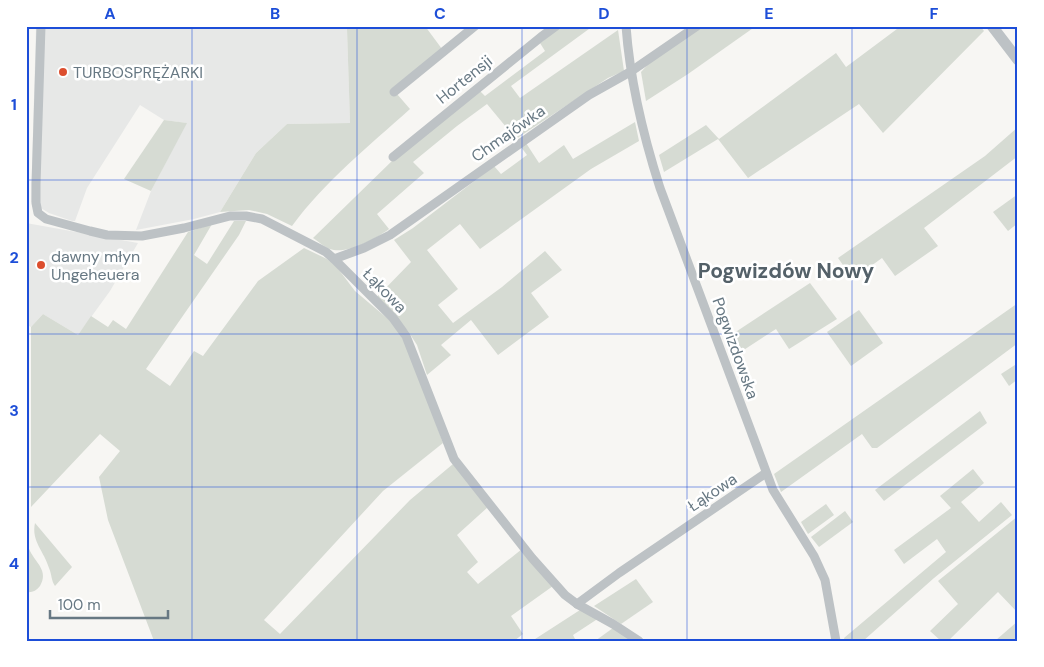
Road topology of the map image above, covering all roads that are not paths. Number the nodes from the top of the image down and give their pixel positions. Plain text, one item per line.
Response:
1 (41, 26) edge
2 (475, 26) edge
3 (556, 26) edge
4 (626, 26) edge
5 (697, 26) edge
6 (992, 26) edge
7 (1018, 60) edge
8 (630, 72) junction
9 (394, 92) dead end
10 (393, 157) dead end
11 (334, 259) junction
12 (766, 473) junction
13 (576, 604) junction
14 (639, 641) edge
15 (836, 641) edge

1 - 11 street, Łąkowa
2 - 9 street
3 - 10 street, Hortensji
4 - 8 street, Pogwizdowska
5 - 8 street, Chmajówka
6 - 7 street
8 - 11 street, Chmajówka
8 - 12 street, Pogwizdowska
11 - 13 street, Łąkowa
12 - 13 street, Łąkowa
12 - 15 street, Pogwizdowska
13 - 14 street, Łąkowa

